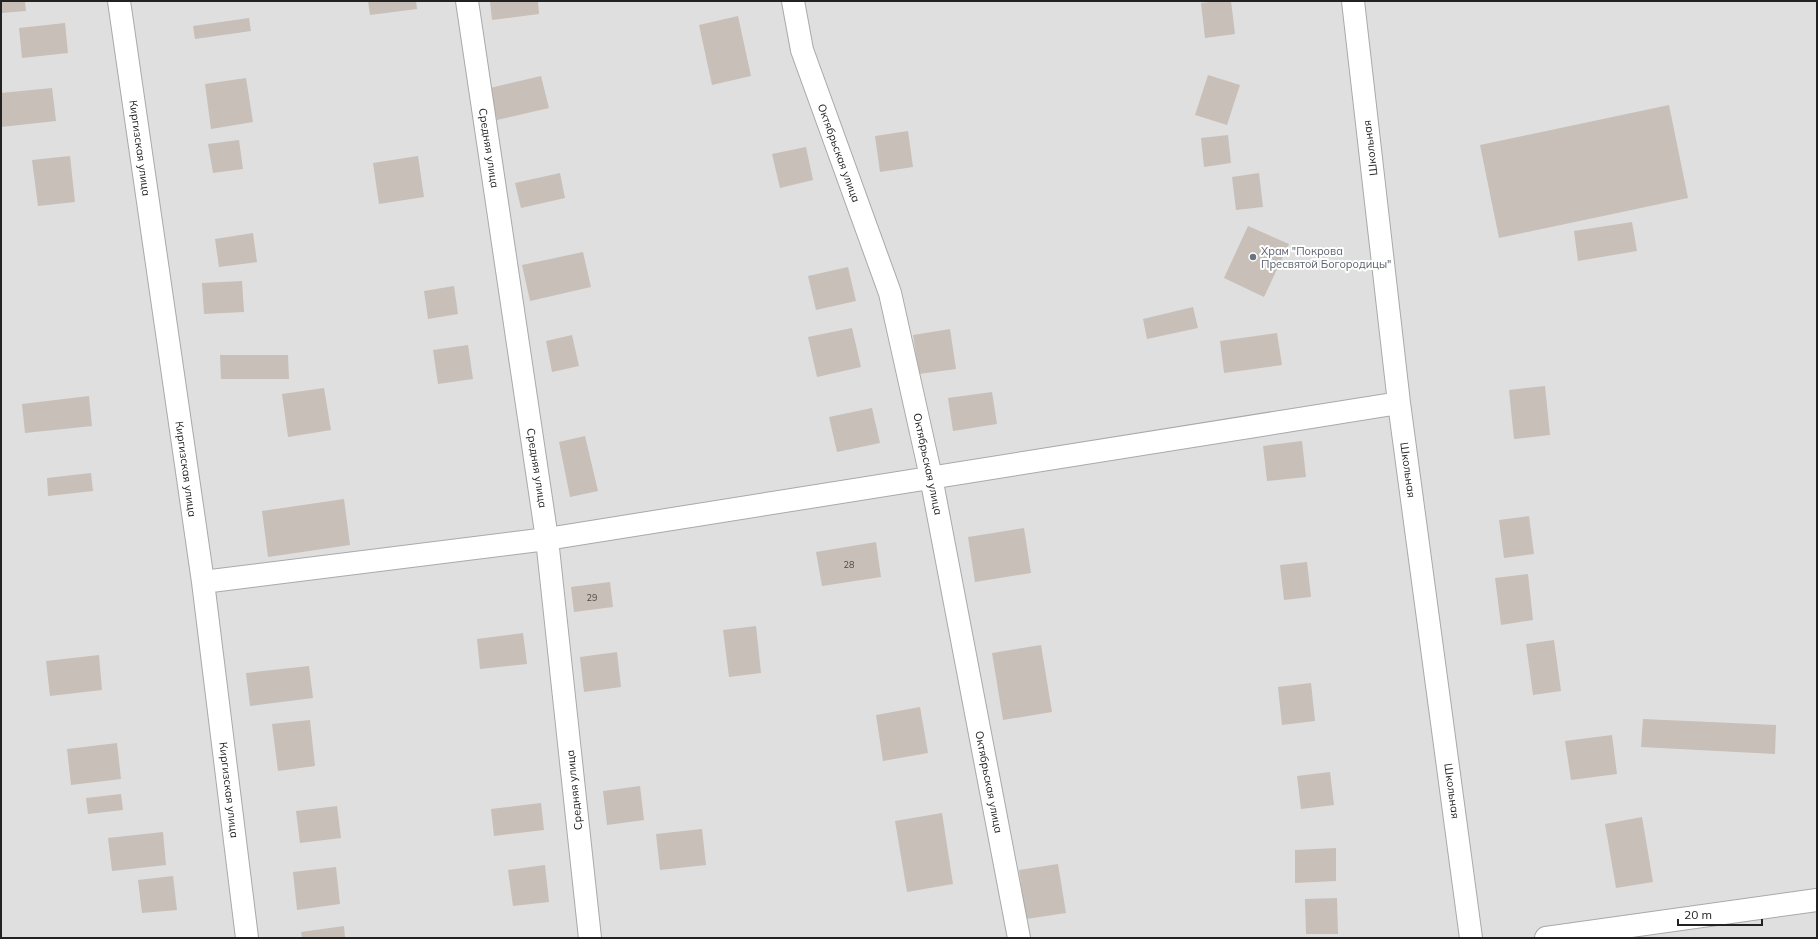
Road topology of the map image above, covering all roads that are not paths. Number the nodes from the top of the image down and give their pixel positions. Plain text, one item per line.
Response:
1 (118, 1) edge
2 (467, 1) edge
3 (793, 1) edge
4 (1353, 1) edge
5 (1399, 403) junction
6 (931, 477) junction
7 (547, 539) junction
8 (202, 582) junction
9 (1817, 900) edge
10 (247, 938) edge
11 (590, 938) edge
12 (1019, 938) edge
13 (1471, 938) edge
14 (1546, 938) edge

1 - 8 street, Киргизская улица
2 - 7 street, Средняя улица
3 - 6 street, Октябрьская улица
4 - 5 street, Школьная
5 - 6 street
5 - 13 street, Школьная
6 - 7 street
6 - 12 street, Октябрьская улица
7 - 8 street
7 - 11 street, Средняя улица
8 - 10 street, Киргизская улица
9 - 14 street

